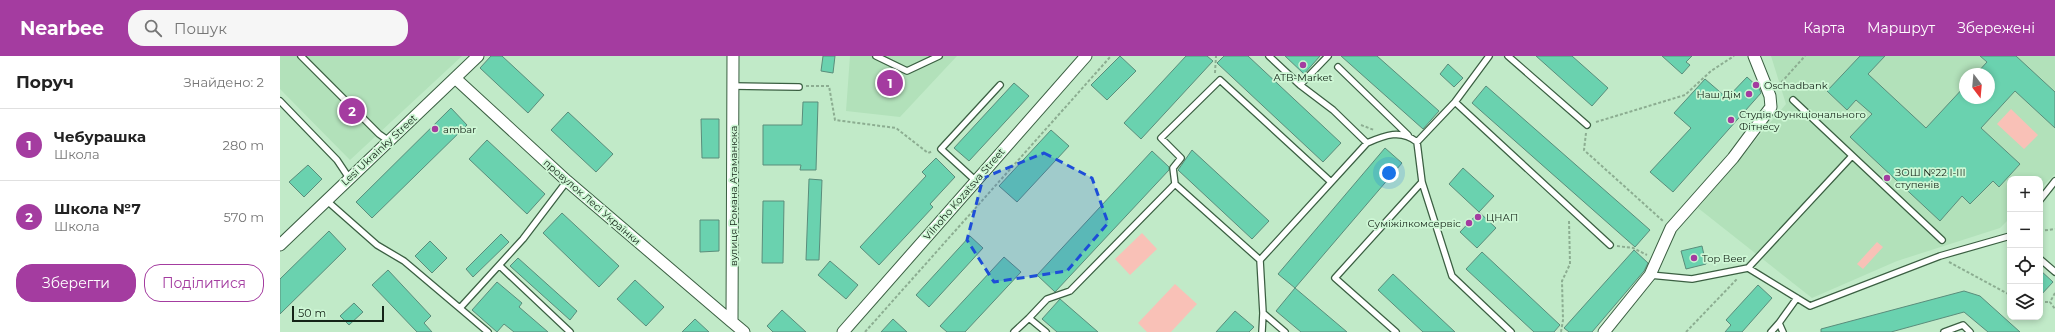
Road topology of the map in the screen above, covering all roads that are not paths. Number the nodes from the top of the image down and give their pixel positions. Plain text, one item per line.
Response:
1 (301, 56) edge
2 (478, 56) edge
3 (733, 56) edge
4 (876, 56) edge
5 (939, 56) edge
6 (1086, 56) edge
7 (1269, 56) edge
8 (1328, 56) edge
9 (1488, 56) edge
10 (1508, 56) edge
11 (1754, 56) edge
12 (1338, 67) dead end
13 (455, 78) junction
14 (1000, 85) dead end
15 (733, 86) junction
16 (1300, 86) junction
17 (799, 87) road end
18 (1793, 100) dead end
19 (280, 101) edge
20 (1455, 102) junction
21 (1587, 125) road end
22 (1408, 135) junction
23 (389, 141) junction
24 (1417, 142) junction
25 (1367, 143) junction
26 (1852, 156) junction
27 (348, 178) junction
28 (567, 181) junction
29 (976, 181) junction
30 (2055, 181) edge
31 (1332, 182) junction
32 (1422, 182) junction
33 (1175, 184) junction
34 (2043, 196) edge
35 (326, 200) junction
36 (2007, 237) edge
37 (1942, 240) dead end
38 (280, 245) edge
39 (1610, 245) road end
40 (1260, 260) junction
41 (2043, 262) edge
42 (500, 266) junction
43 (1748, 268) junction
44 (2055, 272) edge
45 (1650, 275) junction
46 (1797, 298) junction
47 (460, 308) junction
48 (1263, 313) junction
49 (1029, 318) junction
50 (732, 322) junction
51 (1779, 323) junction
52 (488, 332) edge
53 (570, 332) edge
54 (744, 332) edge
55 (843, 332) edge
56 (1014, 332) edge
57 (1046, 332) edge
58 (1262, 332) edge
59 (1286, 332) edge
60 (1396, 332) edge
61 (1511, 332) edge
62 (1604, 332) edge
63 (1771, 332) edge
64 (1783, 332) edge
65 (1944, 332) edge
66 (1970, 332) edge

1 - 23 lane
2 - 13 street, Lesi Ukrainky Street
3 - 15 street, вулиця Романа Атаманюка
4 - 5 lane
6 - 29 street, Vilnoho Kozatsva Street
7 - 16 lane
8 - 16 lane
9 - 20 lane
10 - 21 lane
11 - 45 street
12 - 22 lane
13 - 23 street, Lesi Ukrainky Street
13 - 28 street, провулок Лесі Українки
14 - 29 lane
15 - 17 lane
15 - 50 street, вулиця Романа Атаманюка
16 - 25 lane
18 - 26 lane
19 - 27 lane
20 - 24 lane
20 - 39 lane
22 - 24 lane
22 - 25 lane
23 - 27 street, Lesi Ukrainky Street
24 - 32 lane
25 - 31 lane
26 - 37 lane
26 - 43 lane
27 - 35 street, Lesi Ukrainky Street
28 - 42 lane
28 - 50 street, провулок Лесі Українки
29 - 55 street, Vilnoho Kozatsva Street
30 - 34 lane
31 - 33 lane
31 - 40 lane
32 - 60 lane
32 - 61 lane
33 - 40 lane
33 - 49 lane
35 - 38 street, Lesi Ukrainky Street
35 - 47 lane
36 - 46 lane
40 - 48 lane
41 - 44 lane
42 - 47 lane
42 - 53 lane
43 - 45 lane
43 - 46 lane
45 - 62 street
46 - 51 lane
47 - 52 lane
48 - 58 lane
48 - 59 lane
49 - 56 lane
49 - 57 lane
50 - 54 street
51 - 63 lane
51 - 64 lane
65 - 66 lane

